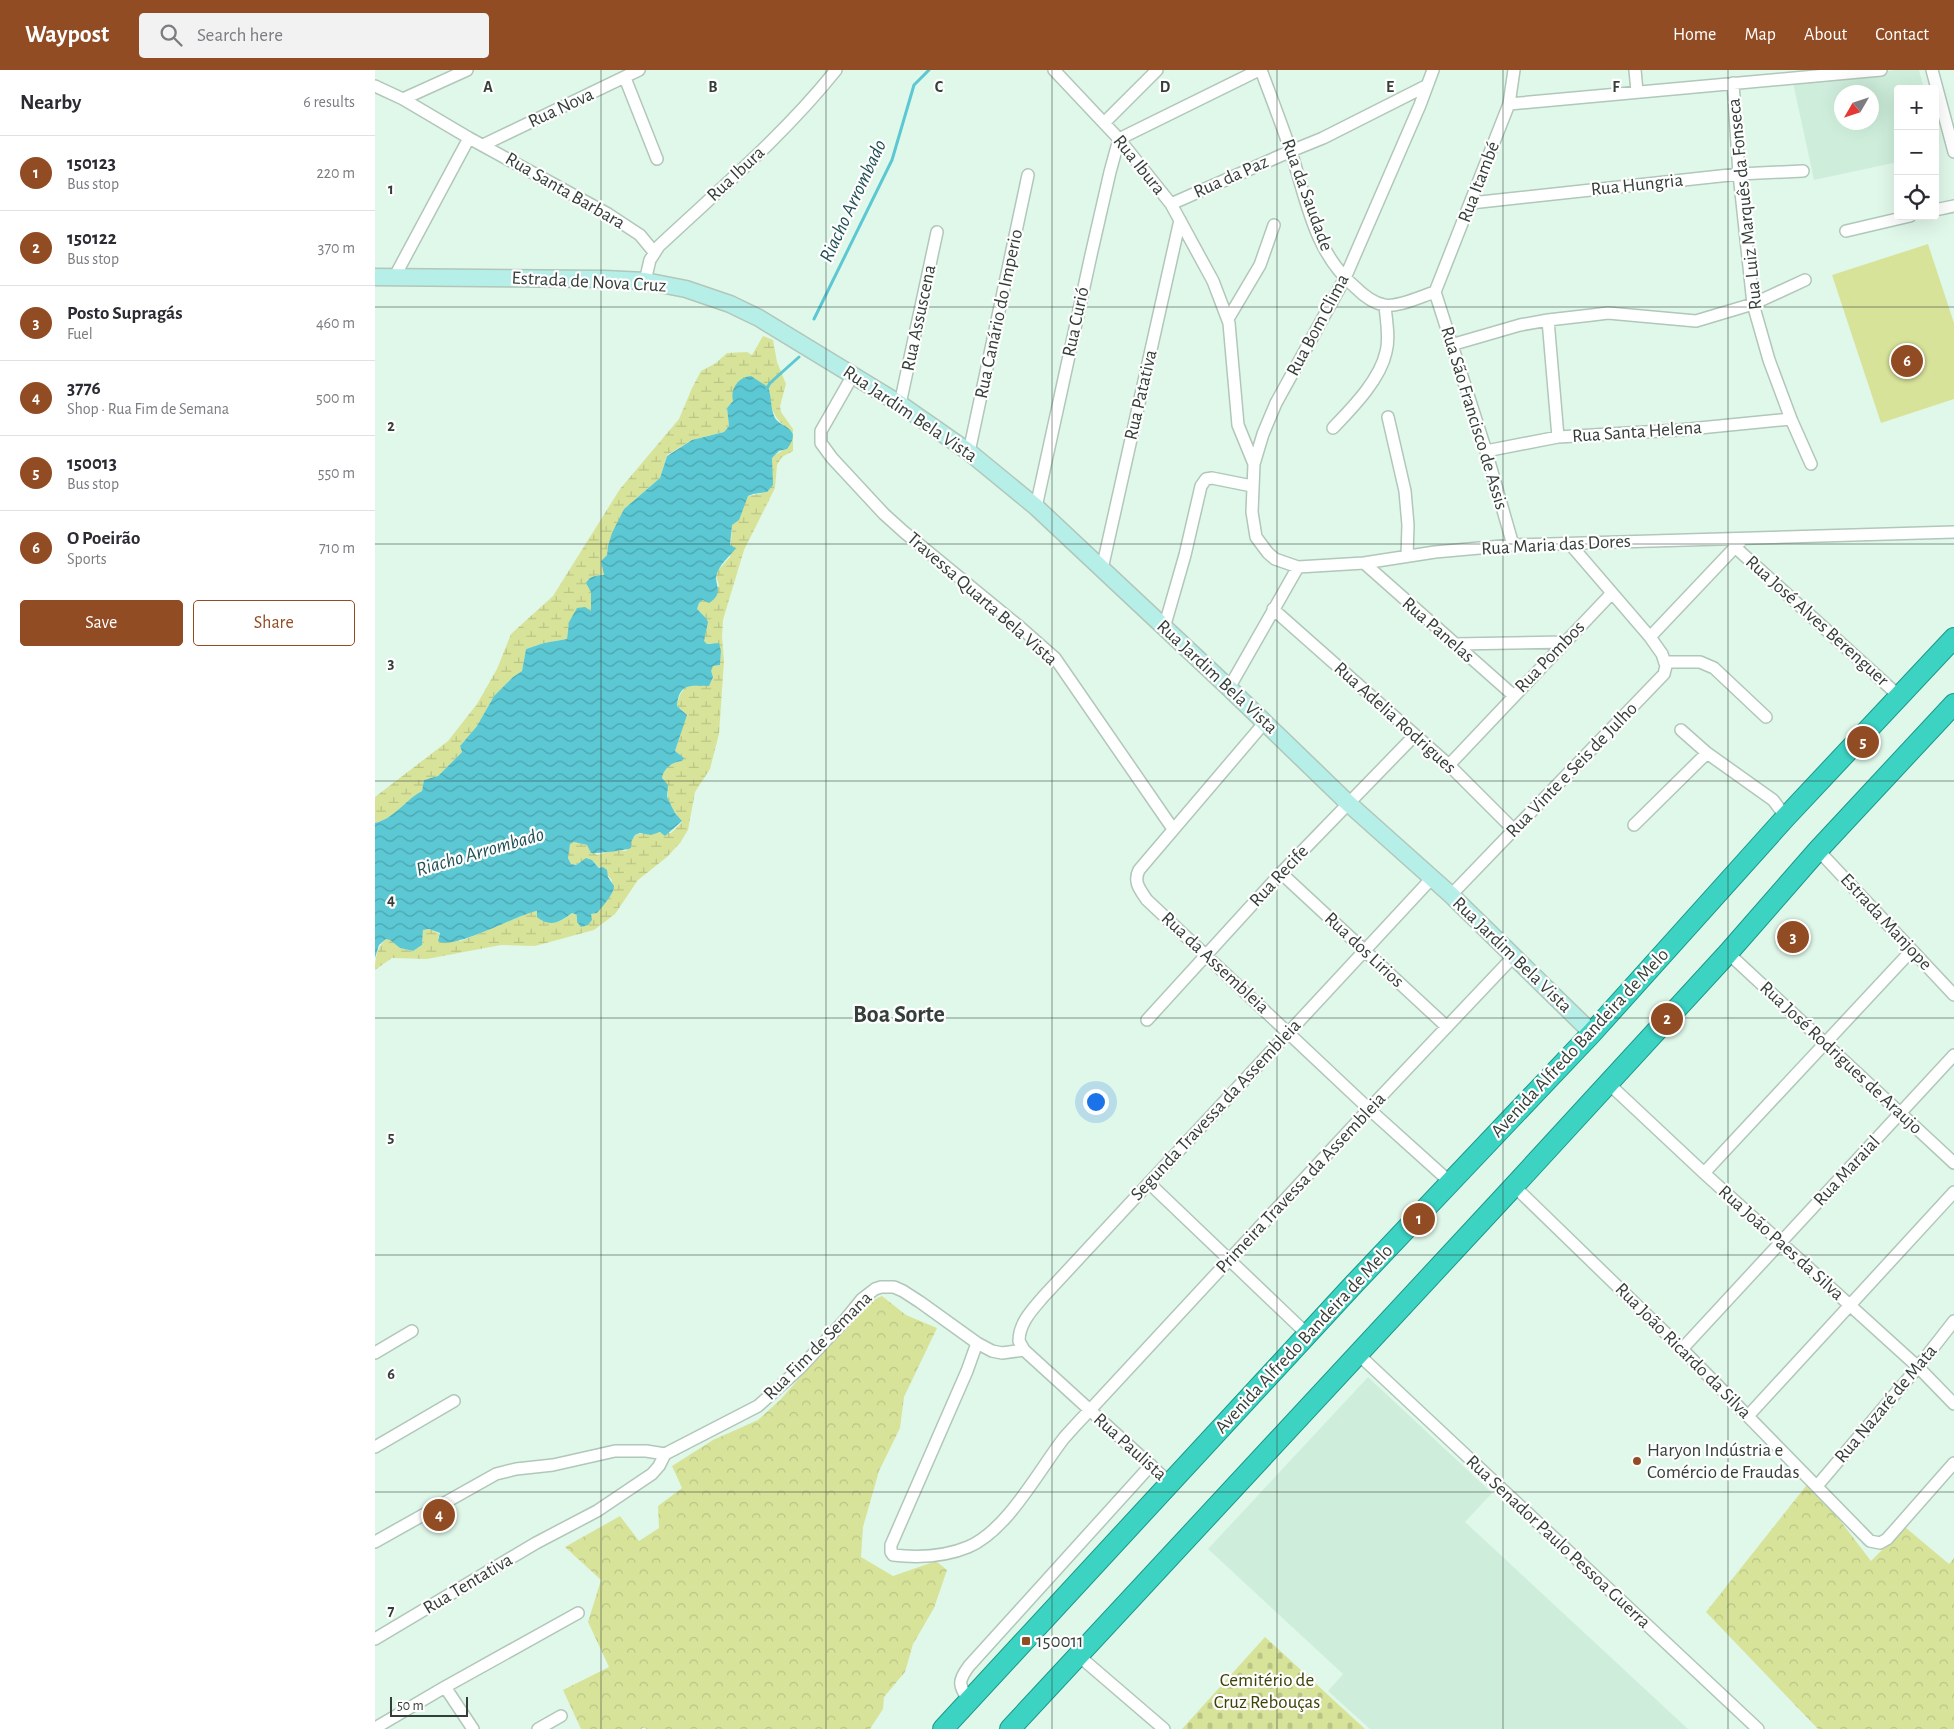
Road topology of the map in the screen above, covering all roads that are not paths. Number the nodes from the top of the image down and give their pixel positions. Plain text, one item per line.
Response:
1 (467, 70) edge
2 (639, 70) edge
3 (836, 70) edge
4 (1055, 70) edge
5 (1157, 70) edge
6 (1232, 70) edge
7 (1260, 70) edge
8 (1433, 70) edge
9 (1514, 70) edge
10 (1635, 70) edge
11 (1881, 70) edge
12 (1932, 70) edge
13 (625, 78) junction
14 (1240, 79) junction
15 (1733, 83) junction
16 (375, 86) edge
17 (1426, 86) junction
18 (1637, 91) junction
19 (403, 99) junction
20 (1509, 104) junction
21 (1103, 123) junction
22 (469, 138) junction
23 (1119, 139) junction
24 (483, 145) junction
25 (1291, 151) junction
26 (1954, 152) edge
27 (657, 159) dead end
28 (1803, 171) dead end
29 (1739, 174) junction
30 (1028, 175) dead end
31 (1471, 203) junction
32 (1171, 204) junction
33 (1954, 206) edge
34 (1939, 209) edge
35 (1180, 220) junction
36 (1894, 220) edge
37 (1274, 225) dead end
38 (1847, 231) dead end
39 (937, 232) dead end
40 (654, 252) junction
41 (395, 276) junction
42 (375, 277) edge
43 (1345, 278) junction
44 (1805, 280) dead end
45 (645, 281) junction
46 (1435, 292) junction
47 (1753, 304) junction
48 (1385, 305) junction
49 (1228, 319) junction
50 (1548, 320) junction
51 (1451, 345) junction
52 (817, 353) joint
53 (853, 375) junction
54 (900, 404) junction
55 (1388, 417) dead end
56 (1791, 419) junction
57 (1333, 428) dead end
58 (1559, 437) junction
59 (969, 452) junction
60 (1485, 452) junction
61 (1254, 464) junction
62 (1811, 464) dead end
63 (1252, 486) junction
64 (1036, 506) junction
65 (1954, 532) edge
66 (1744, 537) junction
67 (1570, 544) junction
68 (1513, 545) junction
69 (1735, 547) junction
70 (1407, 556) junction
71 (1363, 564) junction
72 (1298, 567) junction
73 (1103, 569) junction
74 (1612, 593) junction
75 (1273, 609) junction
76 (1164, 628) junction
77 (1650, 637) junction
78 (1954, 638) edge
79 (1565, 642) junction
80 (1455, 644) junction
81 (1665, 662) junction
82 (1229, 688) junction
83 (1513, 695) junction
84 (1899, 696) junction
85 (1954, 704) edge
86 (1766, 717) dead end
87 (1265, 722) junction
88 (1681, 730) dead end
89 (1415, 735) junction
90 (1707, 753) junction
91 (1449, 764) junction
92 (1348, 803) junction
93 (1786, 817) junction
94 (1633, 825) dead end
95 (1173, 829) junction
96 (1514, 830) junction
97 (1818, 850) junction
98 (1281, 873) junction
99 (1431, 878) junction
100 (1451, 895) junction
101 (1365, 950) junction
102 (1911, 950) junction
103 (1728, 953) junction
104 (1207, 956) junction
105 (1513, 957) junction
106 (1954, 995) edge
107 (1147, 1020) dead end
108 (1447, 1027) junction
109 (1289, 1032) junction
110 (1592, 1032) junction
111 (1826, 1043) junction
112 (1954, 1055) edge
113 (1608, 1083) junction
114 (1369, 1109) junction
115 (1900, 1114) junction
116 (1954, 1163) edge
117 (1704, 1173) junction
118 (1450, 1182) junction
119 (1149, 1183) junction
120 (1514, 1186) junction
121 (1954, 1192) edge
122 (1780, 1242) junction
123 (1229, 1258) junction
124 (1850, 1306) junction
125 (1954, 1321) edge
126 (412, 1331) dead end
127 (1307, 1334) junction
128 (977, 1344) junction
129 (1682, 1349) junction
130 (1024, 1350) junction
131 (375, 1353) edge
132 (1358, 1354) junction
133 (1918, 1367) junction
134 (454, 1402) dead end
135 (1954, 1404) edge
136 (1090, 1410) junction
137 (1748, 1416) junction
138 (375, 1447) edge
139 (665, 1454) junction
140 (1954, 1463) edge
141 (1151, 1465) junction
142 (1171, 1484) junction
143 (1817, 1486) junction
144 (375, 1542) edge
145 (578, 1613) dead end
146 (375, 1639) edge
147 (1079, 1656) junction
148 (445, 1687) junction
149 (969, 1701) junction
150 (561, 1716) dead end
151 (375, 1728) edge
152 (473, 1729) edge
153 (538, 1729) edge
154 (943, 1729) edge
155 (1010, 1729) edge
156 (1163, 1729) edge
157 (1758, 1729) edge

1 - 19 street
2 - 13 street, Rua Nova
3 - 40 street, Rua Ibura
4 - 21 street, Rua Ibura
5 - 21 street
6 - 14 street
7 - 14 street
7 - 25 street, Rua da Saudade
8 - 17 street, Rua Bom Clima
9 - 20 street, Rua Itambé
10 - 18 street
11 - 15 street
12 - 26 street
13 - 24 street, Rua Nova
13 - 27 street
14 - 23 street
15 - 18 street
15 - 29 street, Rua Luiz Marquês da Fonseca
16 - 19 street, Rua Santa Barbara
17 - 25 street, Rua da Paz
17 - 43 street, Rua Bom Clima
18 - 20 street
19 - 22 street, Rua Santa Barbara
20 - 31 street, Rua Itambé
21 - 23 street, Rua Ibura
22 - 24 street, Rua Santa Barbara
22 - 41 street
23 - 32 street, Rua Ibura
23 - 64 street, Rua Curió
24 - 40 street, Rua Santa Barbara
25 - 32 street, Rua da Paz
25 - 43 street, Rua da Saudade
28 - 29 street, Rua Hungria
29 - 31 street, Rua Hungria
29 - 47 street, Rua Luiz Marquês da Fonseca
30 - 59 street, Rua Canário do Imperio
31 - 46 street, Rua Itambé
32 - 35 street, Rua Ibura
33 - 34 street
35 - 49 street, Rua da Paz
35 - 73 street, Rua Patativa
36 - 38 street
37 - 49 street
39 - 54 street, Rua Assuscena
40 - 45 street, Rua Ibura
41 - 42 main road, Estrada de Nova Cruz
41 - 45 main road, Estrada de Nova Cruz
43 - 48 street, Rua da Saudade
43 - 61 street, Rua Bom Clima
44 - 47 street
45 - 52 main road, Estrada de Nova Cruz
46 - 48 street
46 - 51 street, Rua São Francisco de Assis
47 - 50 street
47 - 56 street, Rua Luiz Marquês da Fonseca
48 - 57 street
49 - 61 street, Rua da Paz
50 - 51 street
50 - 58 street
51 - 60 street, Rua São Francisco de Assis
52 - 53 main road, Rua Jardim Bela Vista
53 - 54 main road, Rua Jardim Bela Vista
53 - 95 street, Travessa Quarta Bela Vista
54 - 59 main road, Rua Jardim Bela Vista
55 - 70 street
56 - 58 street, Rua Santa Helena
56 - 62 street, Rua Luiz Marquês da Fonseca
58 - 60 street, Rua Santa Helena
59 - 64 main road, Rua Jardim Bela Vista
60 - 68 street, Rua São Francisco de Assis
61 - 63 street, Rua Bom Clima
63 - 72 street, Rua Bom Clima
63 - 76 street
64 - 73 main road, Rua Jardim Bela Vista
65 - 66 street, Rua Maria das Dores
66 - 67 street, Rua Maria das Dores
66 - 69 street
67 - 68 street, Rua Maria das Dores
67 - 74 street
68 - 70 street, Rua Maria das Dores
69 - 77 street
69 - 84 street, Rua José Alves Berenguer
70 - 71 street, Rua Maria das Dores
71 - 72 street, Rua Maria das Dores
71 - 80 street, Rua Panelas
72 - 75 street
73 - 76 main road, Rua Jardim Bela Vista
74 - 77 street
74 - 79 street, Rua Pombos
75 - 82 street
75 - 89 street, Rua Adelia Rodrigues
76 - 82 main road, Rua Jardim Bela Vista
77 - 81 street
78 - 84 highway, Avenida Alfredo Bandeira de Melo
79 - 80 street
79 - 83 street, Rua Pombos
80 - 83 street, Rua Panelas
81 - 86 street
81 - 96 street, Rua Vinte e Seis de Julho
82 - 87 main road, Rua Jardim Bela Vista
83 - 91 street, Rua Pombos
84 - 93 highway, Avenida Alfredo Bandeira de Melo
85 - 97 highway
87 - 92 main road, Rua Jardim Bela Vista
87 - 95 street, Rua da Assembleia
88 - 90 street
89 - 91 street, Rua Adelia Rodrigues
89 - 92 street, Rua Recife
90 - 93 street
90 - 94 street
91 - 96 street, Rua Adelia Rodrigues
92 - 98 street, Rua Recife
92 - 99 main road, Rua Jardim Bela Vista
93 - 110 highway, Avenida Alfredo Bandeira de Melo
95 - 104 street, Rua da Assembleia
96 - 100 street, Rua Vinte e Seis de Julho
97 - 102 street, Estrada Manjope
97 - 103 highway
98 - 101 street, Rua dos Lirios
98 - 104 street, Rua Recife
99 - 100 main road, Rua Jardim Bela Vista
99 - 101 street, Segunda Travessa da Assembleia
100 - 105 main road, Rua Jardim Bela Vista
101 - 108 street, Rua dos Lirios
101 - 109 street, Segunda Travessa da Assembleia
102 - 106 street, Estrada Manjope
102 - 111 street
103 - 111 street, Rua José Rodrigues de Araujo
103 - 113 highway
104 - 107 street, Rua Recife
104 - 109 street, Rua da Assembleia
105 - 108 street, Primeira Travessa da Assembleia
105 - 110 main road, Rua Jardim Bela Vista
108 - 114 street, Primeira Travessa da Assembleia
109 - 114 street, Rua da Assembleia
109 - 119 street, Segunda Travessa da Assembleia
110 - 118 highway, Avenida Alfredo Bandeira de Melo
111 - 115 street, Rua José Rodrigues de Araujo
111 - 117 street
112 - 115 street, Rua Maraial
113 - 117 street, Rua João Paes da Silva
113 - 120 highway
114 - 118 street, Rua da Assembleia
114 - 123 street, Primeira Travessa da Assembleia
115 - 116 street, Rua José Rodrigues de Araujo
115 - 122 street, Rua Maraial
117 - 122 street, Rua João Paes da Silva
118 - 127 highway, Avenida Alfredo Bandeira de Melo
119 - 123 street
119 - 130 street, Segunda Travessa da Assembleia
120 - 129 street, Rua João Ricardo da Silva
120 - 132 highway
121 - 124 street
122 - 124 street, Rua João Paes da Silva
122 - 129 street, Rua Maraial
123 - 127 street
123 - 136 street, Primeira Travessa da Assembleia
124 - 133 street, Rua João Paes da Silva
124 - 137 street
125 - 133 street, Rua Nazaré de Mata
126 - 131 street
127 - 142 highway, Avenida Alfredo Bandeira de Melo
128 - 130 street, Rua Fim de Semana
128 - 136 street, Primeira Travessa da Assembleia
128 - 139 street, Rua Fim de Semana
129 - 137 street, Rua João Ricardo da Silva
130 - 136 street, Rua Paulista
132 - 147 highway
132 - 157 street, Rua Senador Paulo Pessoa Guerra
133 - 135 street, Rua João Paes da Silva
133 - 143 street, Rua Nazaré de Mata
134 - 138 street
136 - 141 street, Rua Paulista
137 - 143 street, Rua João Ricardo da Silva
139 - 144 street
139 - 146 street, Rua Tentativa
140 - 143 street, Rua João Ricardo da Silva
141 - 142 street, Rua Paulista
141 - 149 street
142 - 149 highway, Avenida Alfredo Bandeira de Melo
145 - 148 street
147 - 155 highway
147 - 156 street
148 - 151 street
148 - 152 street
149 - 154 highway, Avenida Alfredo Bandeira de Melo
150 - 153 street

